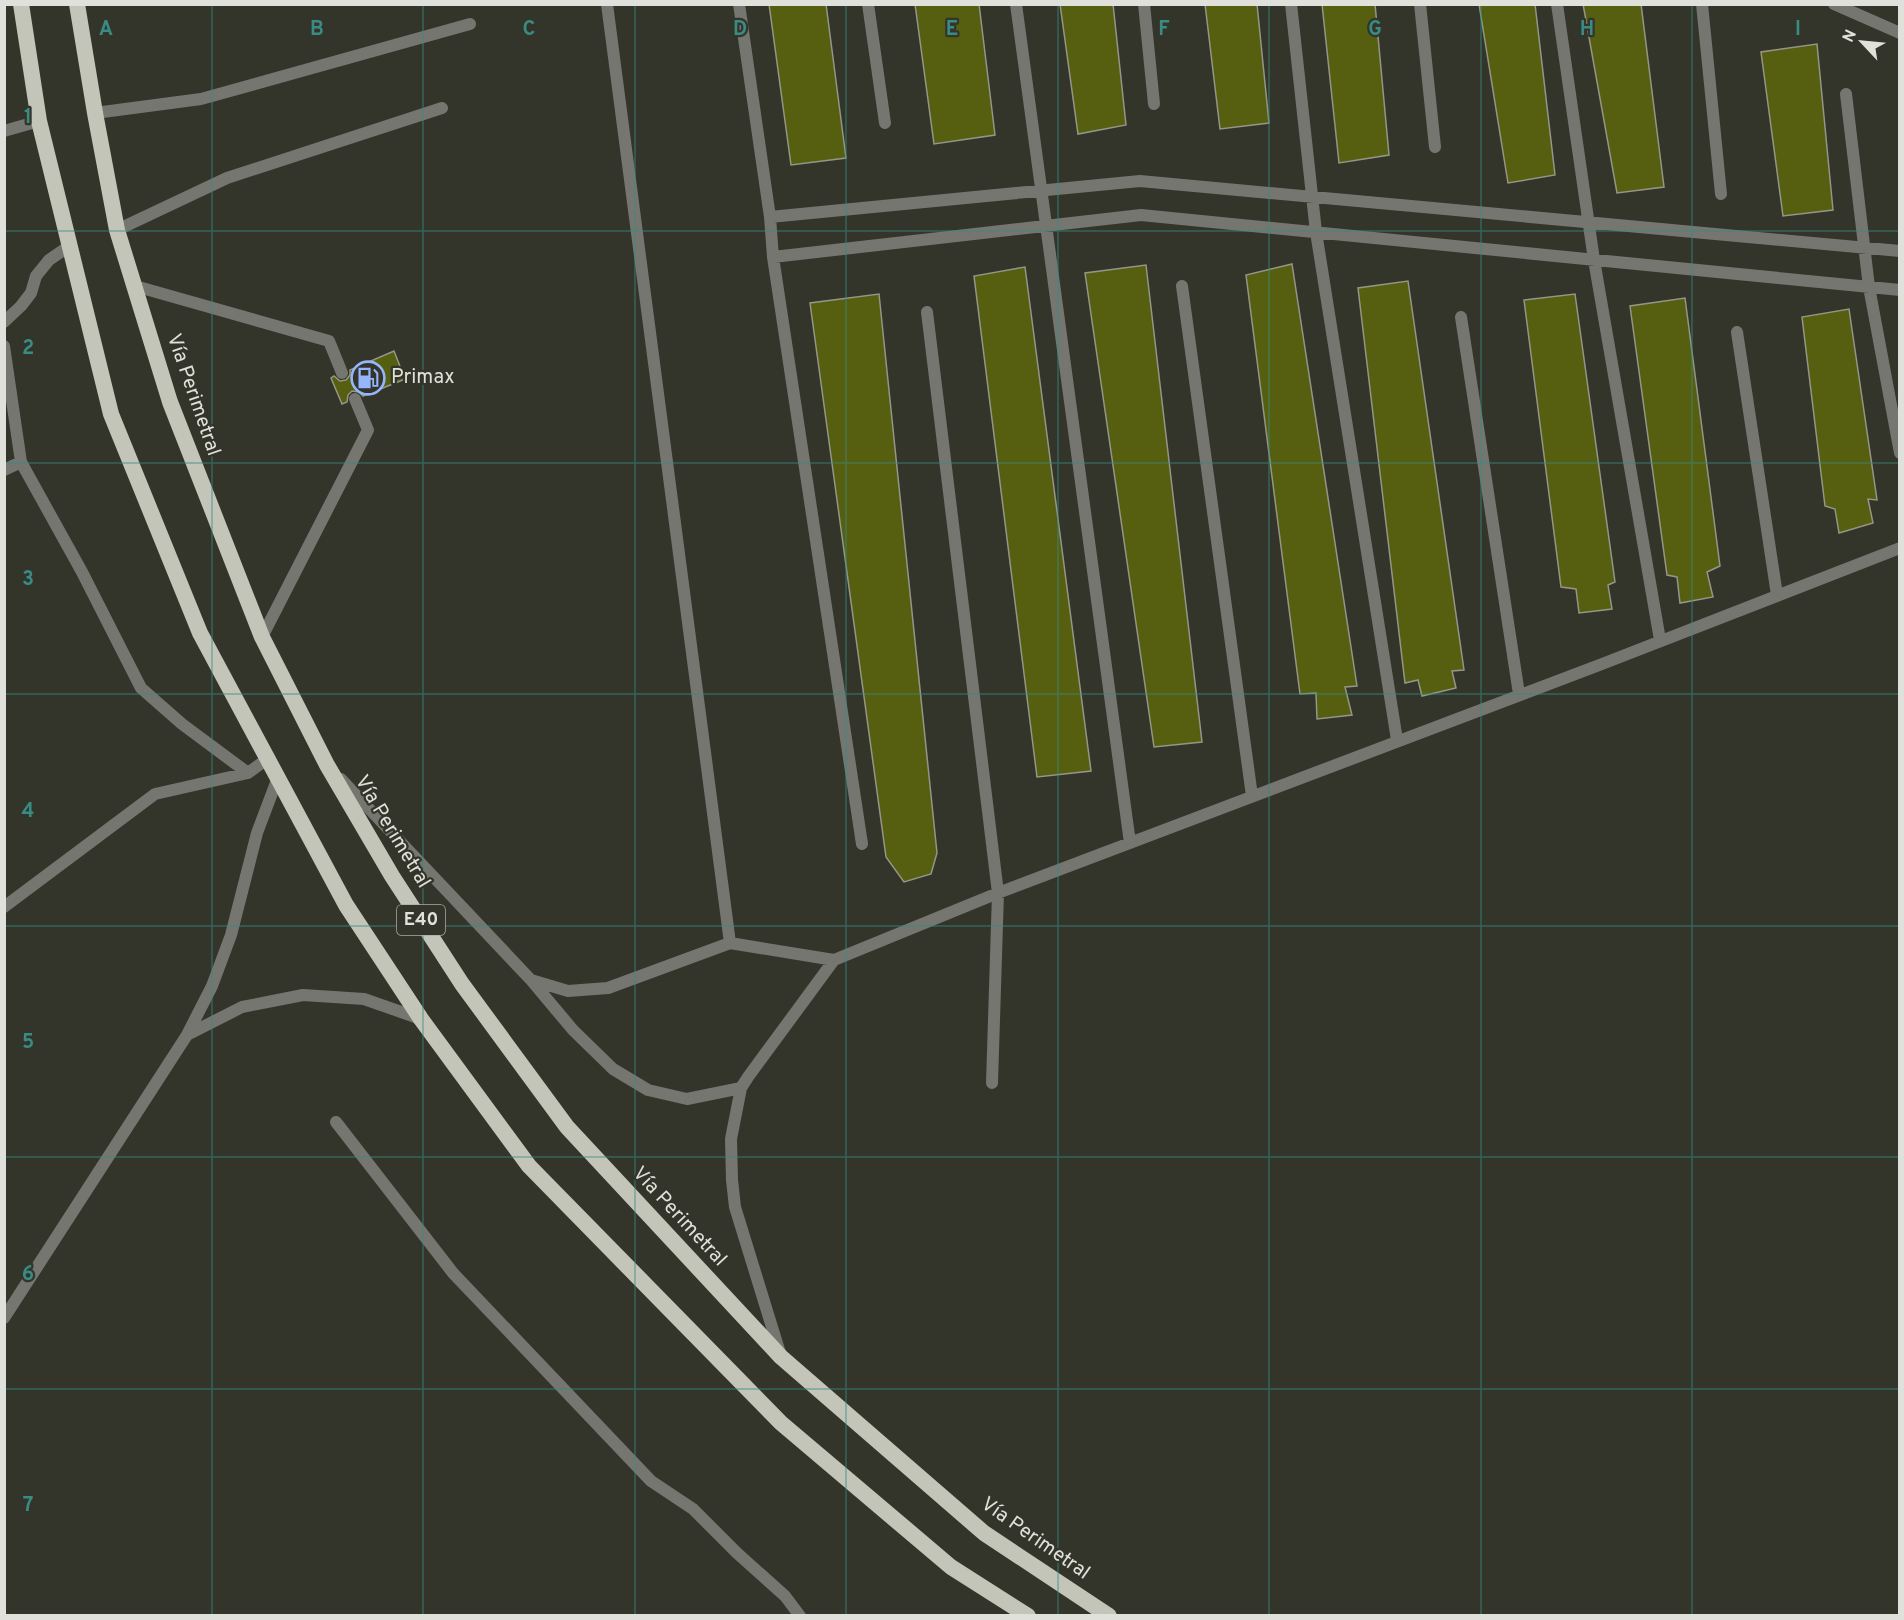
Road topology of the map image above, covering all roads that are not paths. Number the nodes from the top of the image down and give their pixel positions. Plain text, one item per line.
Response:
1 (21, 4) edge
2 (77, 4) edge
3 (607, 4) edge
4 (739, 4) edge
5 (868, 4) edge
6 (1016, 4) edge
7 (1144, 4) edge
8 (1291, 4) edge
9 (1420, 4) edge
10 (1557, 4) edge
11 (1702, 4) edge
12 (1834, 4) edge
13 (470, 24) dead end
14 (1899, 33) edge
15 (1846, 94) dead end
16 (1154, 104) dead end
17 (442, 108) dead end
18 (95, 113) junction
19 (39, 122) junction
20 (885, 123) dead end
21 (4, 131) edge
22 (1435, 147) dead end
23 (1042, 191) junction
24 (1721, 194) dead end
25 (1311, 197) junction
26 (770, 217) junction
27 (1589, 222) junction
28 (1047, 226) junction
29 (117, 230) junction
30 (1316, 232) junction
31 (68, 247) junction
32 (1864, 248) junction
33 (1899, 251) edge
34 (773, 257) junction
35 (1594, 260) junction
36 (135, 286) junction
37 (1182, 286) dead end
38 (1869, 287) junction
39 (1899, 290) edge
40 (927, 312) dead end
41 (1461, 317) dead end
42 (4, 322) edge
43 (1737, 332) dead end
44 (4, 346) edge
45 (342, 373) dead end
46 (355, 399) dead end
47 (1899, 453) edge
48 (21, 462) junction
49 (4, 470) edge
50 (1899, 548) edge
51 (1777, 595) junction
52 (262, 637) junction
53 (1660, 640) junction
54 (1519, 694) junction
55 (1397, 740) junction
56 (267, 759) junction
57 (327, 765) junction
58 (248, 773) junction
59 (277, 780) junction
60 (1252, 796) junction
61 (1131, 843) junction
62 (862, 844) dead end
63 (999, 893) junction
64 (4, 907) edge
65 (730, 943) junction
66 (834, 960) junction
67 (531, 980) junction
68 (421, 1019) junction
69 (187, 1035) junction
70 (992, 1083) dead end
71 (741, 1088) junction
72 (336, 1122) dead end
73 (4, 1318) edge
74 (781, 1357) junction
75 (800, 1616) edge
76 (1028, 1616) edge
77 (1109, 1616) edge

1 - 19 highway, E40
2 - 18 highway, Vía Perimetral / E40
3 - 65 lane
4 - 26 lane
5 - 20 lane
6 - 23 lane
7 - 16 lane
8 - 25 lane
9 - 22 lane
10 - 27 lane
11 - 24 lane
12 - 14 lane
13 - 18 lane
15 - 32 lane
17 - 29 lane
18 - 29 highway, Vía Perimetral / E40
19 - 21 lane
19 - 31 highway, E40
23 - 25 lane
23 - 26 lane
23 - 28 lane
25 - 27 lane
25 - 30 lane
26 - 34 lane
27 - 32 lane
27 - 35 lane
28 - 30 lane
28 - 34 lane
28 - 61 lane
29 - 36 highway, Vía Perimetral / E40
30 - 35 lane
30 - 55 lane
31 - 42 lane
31 - 56 highway, E40
32 - 33 lane
32 - 38 lane
34 - 62 lane
35 - 38 lane
35 - 53 lane
36 - 45 lane
36 - 52 highway, Vía Perimetral / E40
37 - 60 lane
38 - 39 lane
38 - 47 lane
40 - 63 lane
41 - 54 lane
43 - 51 lane
44 - 48 lane
46 - 52 lane
48 - 49 lane
48 - 58 lane
50 - 51 lane
51 - 53 lane
52 - 57 highway, Vía Perimetral / E40
53 - 54 lane
54 - 55 lane
55 - 60 lane
56 - 58 lane
56 - 59 highway, E40
57 - 67 lane
57 - 74 highway, Vía Perimetral / E40
58 - 64 lane
59 - 68 highway, E40
59 - 69 lane
60 - 61 lane
61 - 63 lane
63 - 66 lane
63 - 70 lane
65 - 66 lane
65 - 67 lane
66 - 71 lane
67 - 71 lane
68 - 69 lane
68 - 76 highway, E40
69 - 73 lane
71 - 74 lane
72 - 75 lane
74 - 77 highway, Vía Perimetral / E40

